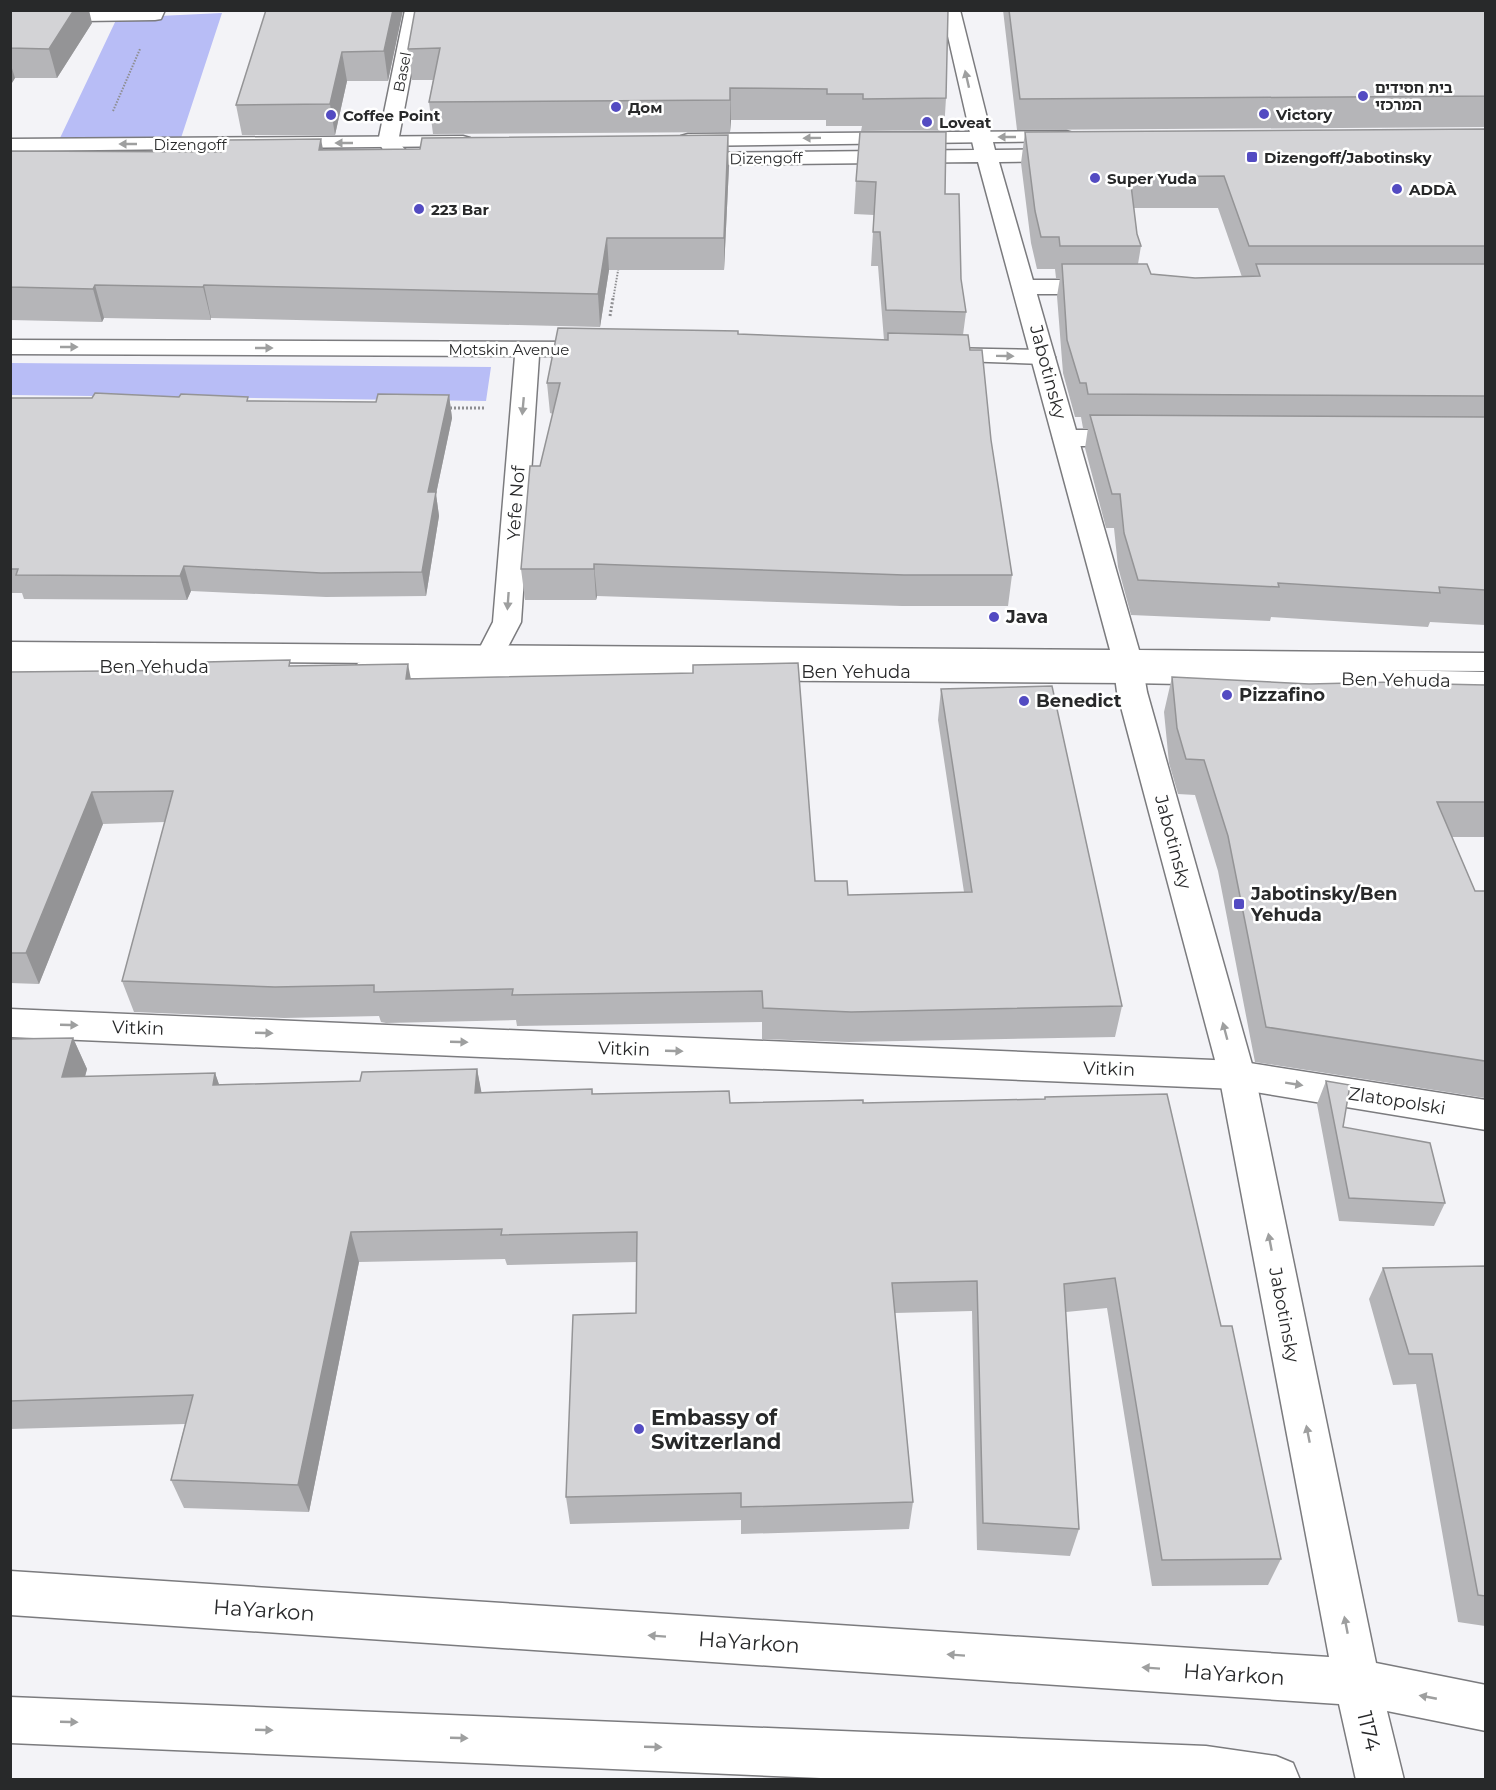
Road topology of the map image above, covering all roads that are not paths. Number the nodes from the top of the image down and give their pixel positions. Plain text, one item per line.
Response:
1 (951, 10) edge
2 (156, 13) edge
3 (414, 13) edge
4 (436, 15) edge
5 (10, 17) edge
6 (673, 140) edge
7 (388, 142) junction
8 (10, 145) edge
9 (983, 146) junction
10 (1090, 146) edge
11 (479, 151) joint
12 (662, 159) edge
13 (406, 161) junction
14 (10, 164) edge
15 (1025, 287) junction
16 (1131, 287) edge
17 (10, 347) edge
18 (528, 348) junction
19 (627, 350) edge
20 (912, 355) edge
21 (1043, 357) junction
22 (1066, 438) junction
23 (1162, 438) edge
24 (10, 651) edge
25 (490, 655) junction
26 (1485, 662) edge
27 (10, 666) edge
28 (1128, 666) junction
29 (1485, 681) edge
30 (10, 1023) edge
31 (1237, 1075) junction
32 (1485, 1115) edge
33 (10, 1593) edge
34 (1357, 1682) junction
35 (1485, 1708) edge
36 (10, 1719) edge
37 (1276, 1779) edge
38 (1380, 1779) edge

9 -> 1 street, Jabotinsky
2 - 5 street
3 - 4 street
3 - 7 street, Basel
9 -> 6 lane, Dizengoff
7 -> 8 lane, Dizengoff
7 - 11 lane, Dizengoff
7 - 13 street
9 - 10 street, Dizengoff
9 - 12 street, Dizengoff
9 - 15 street, Jabotinsky
11 - 13 street, Dizengoff
13 - 14 street, Dizengoff
15 - 16 street
15 - 21 street, Jabotinsky
17 -> 18 street, Motskin Avenue
18 - 19 street, Motskin Avenue
18 -> 25 street, Yefe Nof
20 -> 21 street
21 - 22 street, Jabotinsky
22 - 23 street
22 - 28 street, Jabotinsky
24 - 25 street, Ben Yehuda
25 - 28 street, Ben Yehuda
26 - 28 street, Ben Yehuda
27 - 28 lane, Ben Yehuda
28 - 29 lane, Ben Yehuda
31 -> 28 street, Jabotinsky
30 -> 31 street, Vitkin
31 -> 32 street, Zlatopolski
34 -> 31 street, Jabotinsky
34 -> 33 street, HaYarkon
35 -> 34 street, HaYarkon
34 - 38 street, 1174
36 -> 37 street

